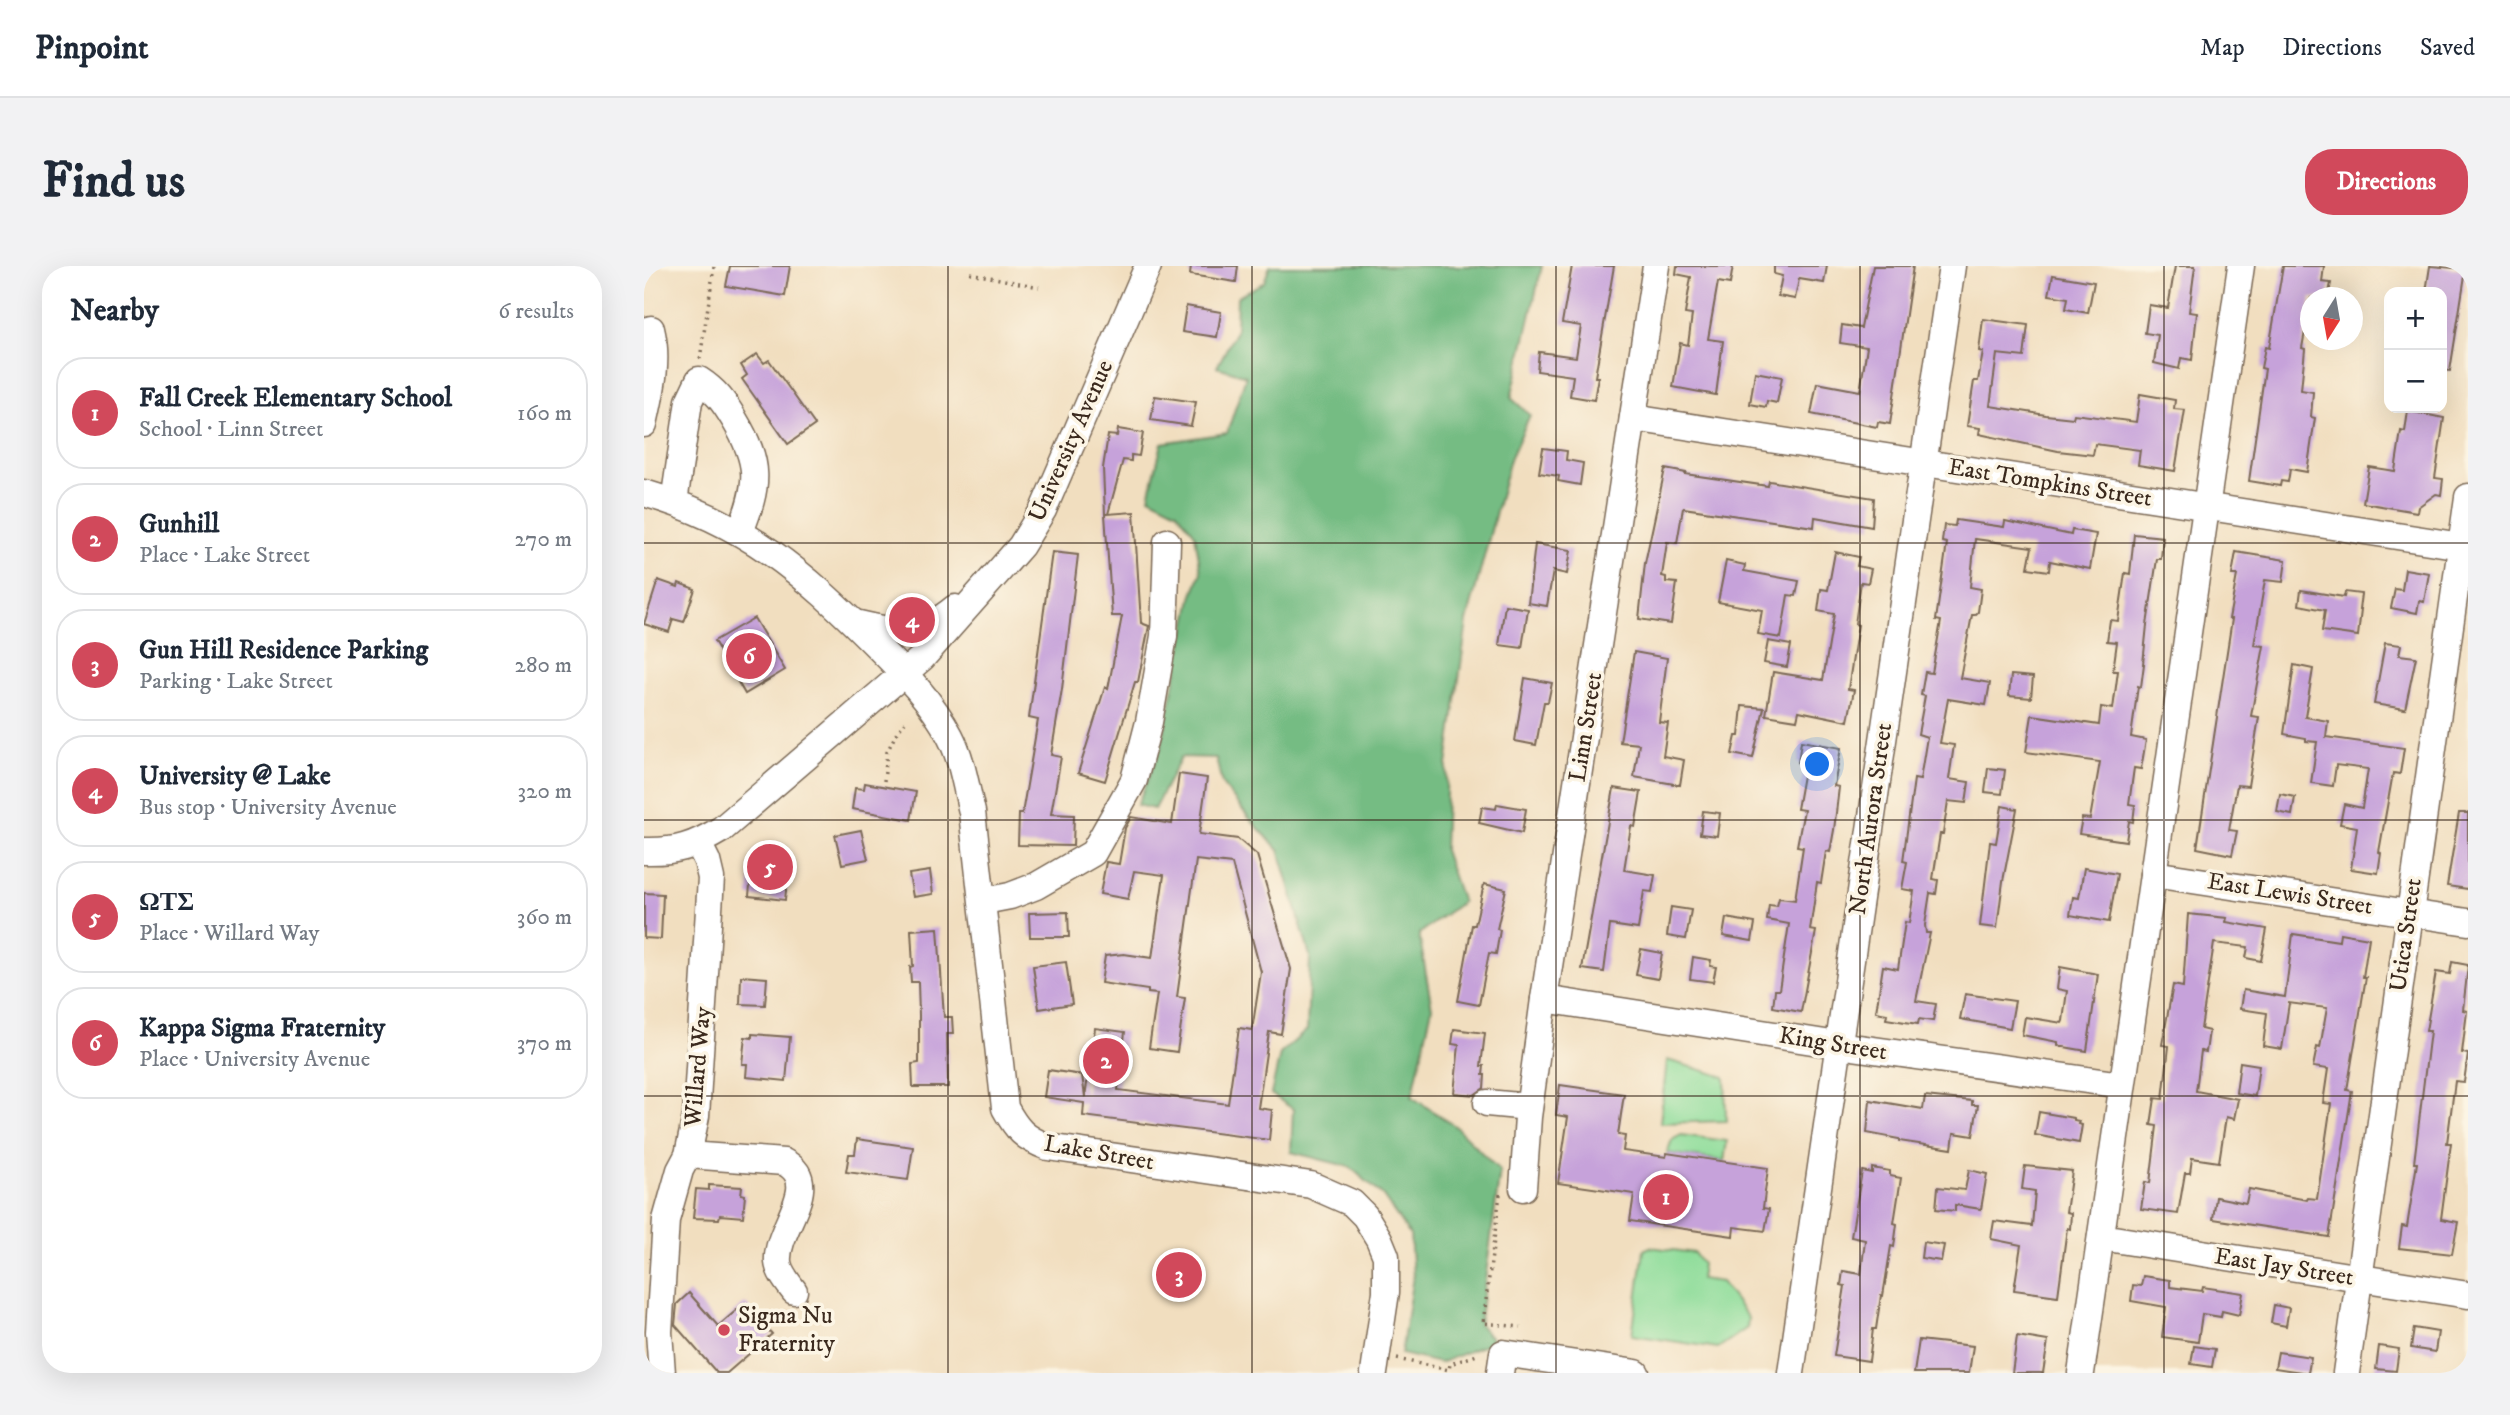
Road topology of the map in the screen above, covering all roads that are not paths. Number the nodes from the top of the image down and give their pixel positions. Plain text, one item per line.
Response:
1 (1148, 266) edge
2 (1656, 266) edge
3 (1952, 266) edge
4 (2241, 266) edge
5 (651, 329) dead end
6 (1633, 418) junction
7 (644, 424) edge
8 (1922, 463) junction
9 (644, 493) edge
10 (2468, 497) edge
11 (674, 502) junction
12 (2206, 507) junction
13 (740, 532) junction
14 (1167, 542) dead end
15 (2464, 547) edge
16 (995, 576) junction
17 (853, 622) junction
18 (904, 673) junction
19 (698, 843) junction
20 (644, 851) edge
21 (2153, 874) junction
22 (984, 901) junction
23 (2409, 913) junction
24 (2468, 922) edge
25 (1544, 999) junction
26 (1838, 1045) junction
27 (2122, 1085) junction
28 (1487, 1103) dead end
29 (1529, 1107) junction
30 (688, 1155) junction
31 (1523, 1188) road end
32 (2101, 1237) junction
33 (2359, 1278) junction
34 (793, 1291) dead end
35 (2468, 1295) edge
36 (1494, 1360) edge
37 (1385, 1366) edge
38 (662, 1373) edge
39 (1636, 1373) edge
40 (1791, 1373) edge
41 (2081, 1373) edge
42 (2346, 1373) edge

1 - 16 street, University Avenue
2 - 6 street, Linn Street
3 - 8 street, North Aurora Street
4 - 12 street
5 - 7 street
6 - 8 street, East Tompkins Street
6 - 25 street, Linn Street
8 - 12 street, East Tompkins Street
8 - 26 street, North Aurora Street
9 - 11 street
10 - 15 street, Utica Street
11 - 13 street
11 - 13 street
12 - 15 street, East Tompkins Street
12 - 21 street
13 - 17 street
14 - 22 street
15 - 23 street, Utica Street
16 - 17 street
16 - 18 street, University Avenue
17 - 18 street
18 - 19 street
18 - 22 street, Lake Street
19 - 20 street
19 - 30 street, Willard Way
21 - 23 street, East Lewis Street
21 - 27 street
22 - 37 street, Lake Street
23 - 24 street, East Lewis Street
23 - 33 street, Utica Street
25 - 26 street, King Street
25 - 29 street, Linn Street
26 - 27 street, King Street
26 - 40 street, North Aurora Street
27 - 32 street
28 - 29 street
29 - 31 street, Linn Street
30 - 34 street
30 - 38 street, Willard Way
32 - 33 street, East Jay Street
32 - 41 street
33 - 35 street, East Jay Street
33 - 42 street, Utica Street
36 - 39 street

